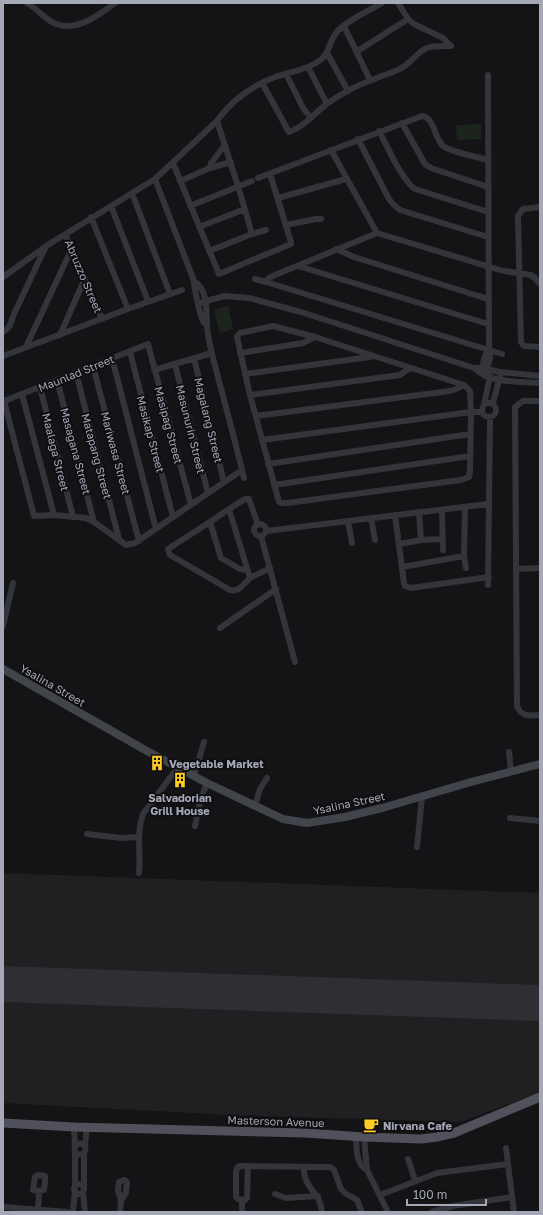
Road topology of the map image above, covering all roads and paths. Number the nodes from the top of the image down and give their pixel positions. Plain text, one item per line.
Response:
1 (27, 3) edge
2 (115, 3) edge
3 (382, 3) edge
4 (398, 3) edge
5 (408, 19) junction
6 (344, 26) junction
7 (356, 52) junction
8 (328, 53) junction
9 (308, 66) junction
10 (286, 74) junction
11 (488, 75) dead end
12 (370, 80) junction
13 (262, 83) junction
14 (348, 91) junction
15 (328, 104) junction
16 (311, 118) junction
17 (217, 121) junction
18 (402, 122) junction
19 (380, 131) junction
20 (358, 139) junction
21 (225, 145) junction
22 (331, 150) junction
23 (488, 160) junction
24 (231, 162) junction
25 (173, 163) junction
26 (210, 168) junction
27 (270, 174) junction
28 (155, 178) junction
29 (346, 179) junction
30 (180, 181) junction
31 (238, 186) junction
32 (488, 188) junction
33 (132, 193) junction
34 (278, 198) junction
35 (111, 206) junction
36 (190, 206) junction
37 (540, 208) edge
38 (246, 209) junction
39 (488, 212) junction
40 (91, 217) junction
41 (321, 220) dead end
42 (286, 225) junction
43 (199, 227) junction
44 (266, 230) dead end
45 (377, 233) junction
46 (65, 234) junction
47 (252, 234) junction
48 (488, 237) junction
49 (46, 246) junction
50 (72, 248) junction
51 (336, 249) junction
52 (209, 250) junction
53 (298, 266) junction
54 (488, 267) junction
55 (519, 274) junction
56 (3, 277) edge
57 (85, 278) junction
58 (255, 279) dead end
59 (194, 281) junction
60 (266, 282) junction
61 (540, 284) edge
62 (182, 290) dead end
63 (170, 294) junction
64 (488, 299) junction
65 (148, 301) junction
66 (206, 301) junction
67 (199, 303) junction
68 (128, 309) junction
69 (102, 319) junction
70 (488, 324) junction
71 (207, 326) junction
72 (3, 332) edge
73 (60, 335) junction
74 (315, 337) junction
75 (148, 344) joint
76 (26, 347) junction
77 (540, 347) edge
78 (488, 350) junction
79 (130, 352) junction
80 (212, 353) junction
81 (240, 353) junction
82 (502, 354) dead end
83 (3, 356) edge
84 (373, 357) junction
85 (112, 358) junction
86 (194, 358) junction
87 (174, 364) junction
88 (93, 366) junction
89 (410, 368) junction
90 (154, 370) junction
91 (486, 372) junction
92 (500, 372) junction
93 (76, 373) junction
94 (245, 374) junction
95 (540, 376) edge
96 (57, 380) junction
97 (499, 380) junction
98 (540, 383) edge
99 (464, 385) junction
100 (40, 387) junction
101 (22, 394) junction
102 (250, 395) junction
103 (540, 400) edge
104 (4, 401) edge
105 (493, 403) junction
106 (484, 405) junction
107 (471, 412) junction
108 (482, 412) junction
109 (256, 416) junction
110 (490, 417) junction
111 (470, 434) junction
112 (262, 440) junction
113 (470, 456) junction
114 (268, 464) junction
115 (242, 470) junction
116 (244, 478) dead end
117 (224, 482) junction
118 (274, 485) junction
119 (208, 493) junction
120 (488, 504) junction
121 (191, 505) junction
122 (465, 507) junction
123 (229, 509) junction
124 (442, 510) junction
125 (419, 512) junction
126 (54, 515) junction
127 (395, 515) junction
128 (73, 517) junction
129 (173, 517) junction
130 (372, 518) junction
131 (348, 521) junction
132 (94, 522) junction
133 (210, 522) junction
134 (258, 525) junction
135 (156, 529) junction
136 (266, 531) junction
137 (261, 536) junction
138 (119, 539) junction
139 (442, 539) junction
140 (375, 540) dead end
141 (421, 540) junction
142 (139, 541) junction
143 (352, 543) dead end
144 (399, 544) junction
145 (444, 550) dead end
146 (464, 556) junction
147 (402, 567) junction
148 (270, 568) junction
149 (466, 568) dead end
150 (516, 568) junction
151 (540, 568) edge
152 (247, 570) junction
153 (489, 577) junction
154 (250, 578) junction
155 (13, 583) dead end
156 (488, 584) dead end
157 (276, 589) junction
158 (3, 626) edge
159 (220, 628) dead end
160 (295, 662) dead end
161 (3, 669) edge
162 (540, 716) edge
163 (204, 742) dead end
164 (509, 752) dead end
165 (540, 764) edge
166 (178, 767) junction
167 (511, 771) junction
168 (194, 776) junction
169 (267, 778) dead end
170 (207, 783) junction
171 (422, 797) junction
172 (254, 806) junction
173 (510, 818) dead end
174 (540, 821) edge
175 (195, 826) dead end
176 (87, 834) dead end
177 (138, 837) junction
178 (417, 846) dead end
179 (139, 873) dead end
180 (540, 1097) edge
181 (3, 1123) edge
182 (74, 1126) junction
183 (87, 1127) junction
184 (360, 1137) junction
185 (506, 1148) dead end
186 (75, 1149) junction
187 (84, 1150) junction
188 (358, 1154) junction
189 (366, 1154) junction
190 (408, 1159) dead end
191 (508, 1164) junction
192 (248, 1166) junction
193 (304, 1167) junction
194 (367, 1170) junction
195 (415, 1180) junction
196 (75, 1189) junction
197 (83, 1190) junction
198 (39, 1191) dead end
199 (275, 1194) dead end
200 (380, 1195) junction
201 (318, 1196) junction
202 (512, 1197) junction
203 (242, 1200) junction
204 (121, 1201) dead end
205 (3, 1207) edge
206 (39, 1211) edge
207 (68, 1212) edge
208 (73, 1212) edge
209 (85, 1212) edge
210 (120, 1212) edge
211 (242, 1212) edge
212 (322, 1212) edge
213 (362, 1212) edge
214 (388, 1212) edge
215 (432, 1212) edge
216 (514, 1212) edge

1 - 2 street
3 - 6 street
4 - 5 street
5 - 7 street
5 - 12 street
6 - 7 street
6 - 8 street
7 - 12 street
8 - 9 street
8 - 14 street
9 - 10 street
9 - 15 street
10 - 13 street
10 - 16 street
11 - 23 street
12 - 14 street
13 - 16 street
13 - 17 street
14 - 15 street
15 - 16 street
17 - 21 street
17 - 25 street
18 - 19 street
18 - 23 street
18 - 32 street
19 - 20 street
19 - 39 street
20 - 22 street
20 - 48 street
21 - 24 street
21 - 26 street
22 - 27 street
22 - 29 street
23 - 32 street
24 - 26 street
24 - 31 street
25 - 28 street
25 - 30 street
26 - 30 street
27 - 31 street
27 - 34 street
28 - 33 street
28 - 59 street
29 - 34 street
29 - 45 street
30 - 36 street
31 - 36 street
31 - 38 street
32 - 39 street
33 - 35 street
33 - 63 street
34 - 42 street
35 - 40 street
35 - 65 street
36 - 43 street
37 - 55 street
38 - 43 street
38 - 47 street
39 - 48 street
40 - 46 street
40 - 68 street
41 - 42 street
42 - 52 street
43 - 52 street
44 - 47 street
45 - 51 street
45 - 54 street
46 - 49 street
46 - 50 street, Abruzzo Street
47 - 52 street
48 - 54 street
49 - 56 street
49 - 72 street
50 - 57 street, Abruzzo Street
50 - 76 street
51 - 53 street
51 - 64 street
53 - 60 street
53 - 70 street
54 - 55 street
54 - 64 street
55 - 61 street
55 - 77 street
57 - 69 street, Abruzzo Street
57 - 73 street
58 - 60 street
59 - 66 street
59 - 67 street
60 - 78 street
62 - 63 street
63 - 65 street
64 - 70 street
65 - 68 street
66 - 67 street
66 - 71 street
66 - 91 street
67 - 71 street
68 - 69 street
69 - 73 street
70 - 78 street
71 - 80 street
73 - 76 street
74 - 81 street
74 - 81 street
74 - 84 street
75 - 79 street, Maunlad Street
75 - 90 street, Masipag Street
76 - 83 street
78 - 82 street
78 - 91 street
79 - 85 street, Maunlad Street
79 - 129 street, Masikap Street
80 - 86 street
80 - 115 street
81 - 94 street
84 - 89 street
84 - 94 street
85 - 88 street, Maunlad Street
85 - 135 street, Mariwasa Street
86 - 87 street
86 - 117 street, Magalang Street
87 - 90 street
87 - 119 street, Masunurin Street
88 - 93 street, Maunlad Street
88 - 142 street, Mariwasa Street
89 - 99 street
89 - 102 street
90 - 121 street, Masipag Street
91 - 92 street
91 - 97 street
91 - 106 street
92 - 95 street
92 - 97 street
93 - 96 street, Maunlad Street
93 - 138 street, Matapang Street
94 - 102 street
96 - 100 street, Maunlad Street
96 - 132 street, Masagana Street
97 - 98 street
97 - 105 street
99 - 107 street
99 - 109 street
100 - 101 street, Maunlad Street
100 - 128 street, Maalaga Street
101 - 104 street, Maunlad Street
101 - 126 street
102 - 109 street
103 - 150 street
104 - 126 street
105 - 106 street
105 - 110 street
106 - 108 street
107 - 108 street
107 - 111 street
107 - 112 street
108 - 110 street
109 - 112 street
110 - 120 street
111 - 113 street
111 - 114 street
112 - 114 street
113 - 118 street
113 - 118 street
114 - 118 street
115 - 116 street
115 - 117 street
117 - 119 street
119 - 121 street
120 - 122 street
120 - 153 street
121 - 129 street
122 - 124 street
122 - 146 street
123 - 133 street
123 - 134 street
123 - 152 street
124 - 125 street
124 - 139 street
125 - 127 street
125 - 141 street
126 - 128 street
127 - 130 street
127 - 144 street
128 - 132 street
129 - 135 street
130 - 131 street
130 - 140 street
131 - 136 street
131 - 143 street
132 - 138 street
133 - 152 street
133 - 154 street
134 - 136 street
134 - 137 street
135 - 142 street
136 - 137 street
137 - 148 street
138 - 142 street
139 - 141 street
139 - 145 street
141 - 144 street
144 - 147 street
146 - 147 street
146 - 149 street
147 - 153 street
148 - 154 street
148 - 157 street
150 - 151 street
150 - 162 street
152 - 154 street
153 - 156 street
155 - 158 street
157 - 159 street
157 - 160 street
161 - 166 street, Ysalina Street
163 - 168 street
164 - 167 street
165 - 167 street, Ysalina Street
166 - 168 street, Ysalina Street
166 - 177 street
167 - 171 street, Ysalina Street
168 - 170 street, Ysalina Street
169 - 172 street
170 - 172 street, Ysalina Street
170 - 175 street
171 - 172 street, Ysalina Street
171 - 178 street
173 - 174 street
176 - 177 street
177 - 179 street
180 - 184 main road, Masterson Avenue
181 - 182 main road, Masterson Avenue
182 - 183 main road, Masterson Avenue
182 - 186 street
183 - 184 main road, Masterson Avenue
183 - 187 street
184 - 188 street
184 - 189 street
185 - 191 street
186 - 187 street
186 - 187 street
186 - 196 street
187 - 197 street
188 - 189 street
188 - 194 street
189 - 194 street
190 - 195 street
191 - 195 street
191 - 202 street
192 - 193 street
192 - 203 street
192 - 203 street
193 - 201 street
193 - 213 street
194 - 200 street
195 - 200 street
196 - 197 street
196 - 208 street
197 - 209 street
198 - 206 street
199 - 201 street
200 - 214 street
201 - 212 street
202 - 215 street
202 - 216 street
203 - 211 street
204 - 210 street
205 - 206 street
206 - 207 street

